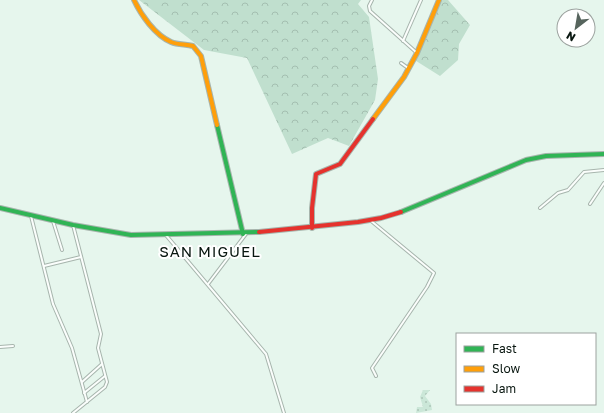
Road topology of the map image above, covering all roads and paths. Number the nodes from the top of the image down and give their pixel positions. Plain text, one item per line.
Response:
1 (134, 0) edge
2 (372, 0) edge
3 (421, 0) edge
4 (438, 0) edge
5 (403, 41) junction
6 (417, 53) junction
7 (401, 63) dead end
8 (408, 68) junction
9 (604, 154) edge
10 (604, 170) edge
11 (604, 184) edge
12 (590, 204) dead end
13 (0, 208) edge
14 (540, 208) dead end
15 (31, 216) junction
16 (370, 220) junction
17 (53, 221) junction
18 (73, 225) junction
19 (312, 228) junction
20 (165, 234) junction
21 (245, 234) junction
22 (62, 250) dead end
23 (81, 257) junction
24 (44, 266) junction
25 (208, 284) junction
26 (13, 346) dead end
27 (0, 347) edge
28 (102, 364) junction
29 (106, 376) junction
30 (376, 376) dead end
31 (82, 382) junction
32 (84, 393) junction
33 (87, 402) junction
34 (73, 413) edge
35 (284, 413) edge

1 - 21 street
2 - 5 street
3 - 5 street
4 - 6 street
5 - 6 street
6 - 8 street
7 - 8 street
8 - 19 street
9 - 16 street
10 - 14 street
11 - 12 street
13 - 15 street
15 - 17 street
15 - 24 street
16 - 19 street
16 - 30 street
17 - 18 street
17 - 22 street
18 - 20 street
18 - 23 street
19 - 21 street
20 - 21 street
20 - 25 street
21 - 25 street
23 - 24 street
23 - 28 street
24 - 31 street
25 - 35 street
26 - 27 street
28 - 29 street
28 - 31 street
29 - 32 street
29 - 33 street
31 - 32 street
32 - 33 street
33 - 34 street

